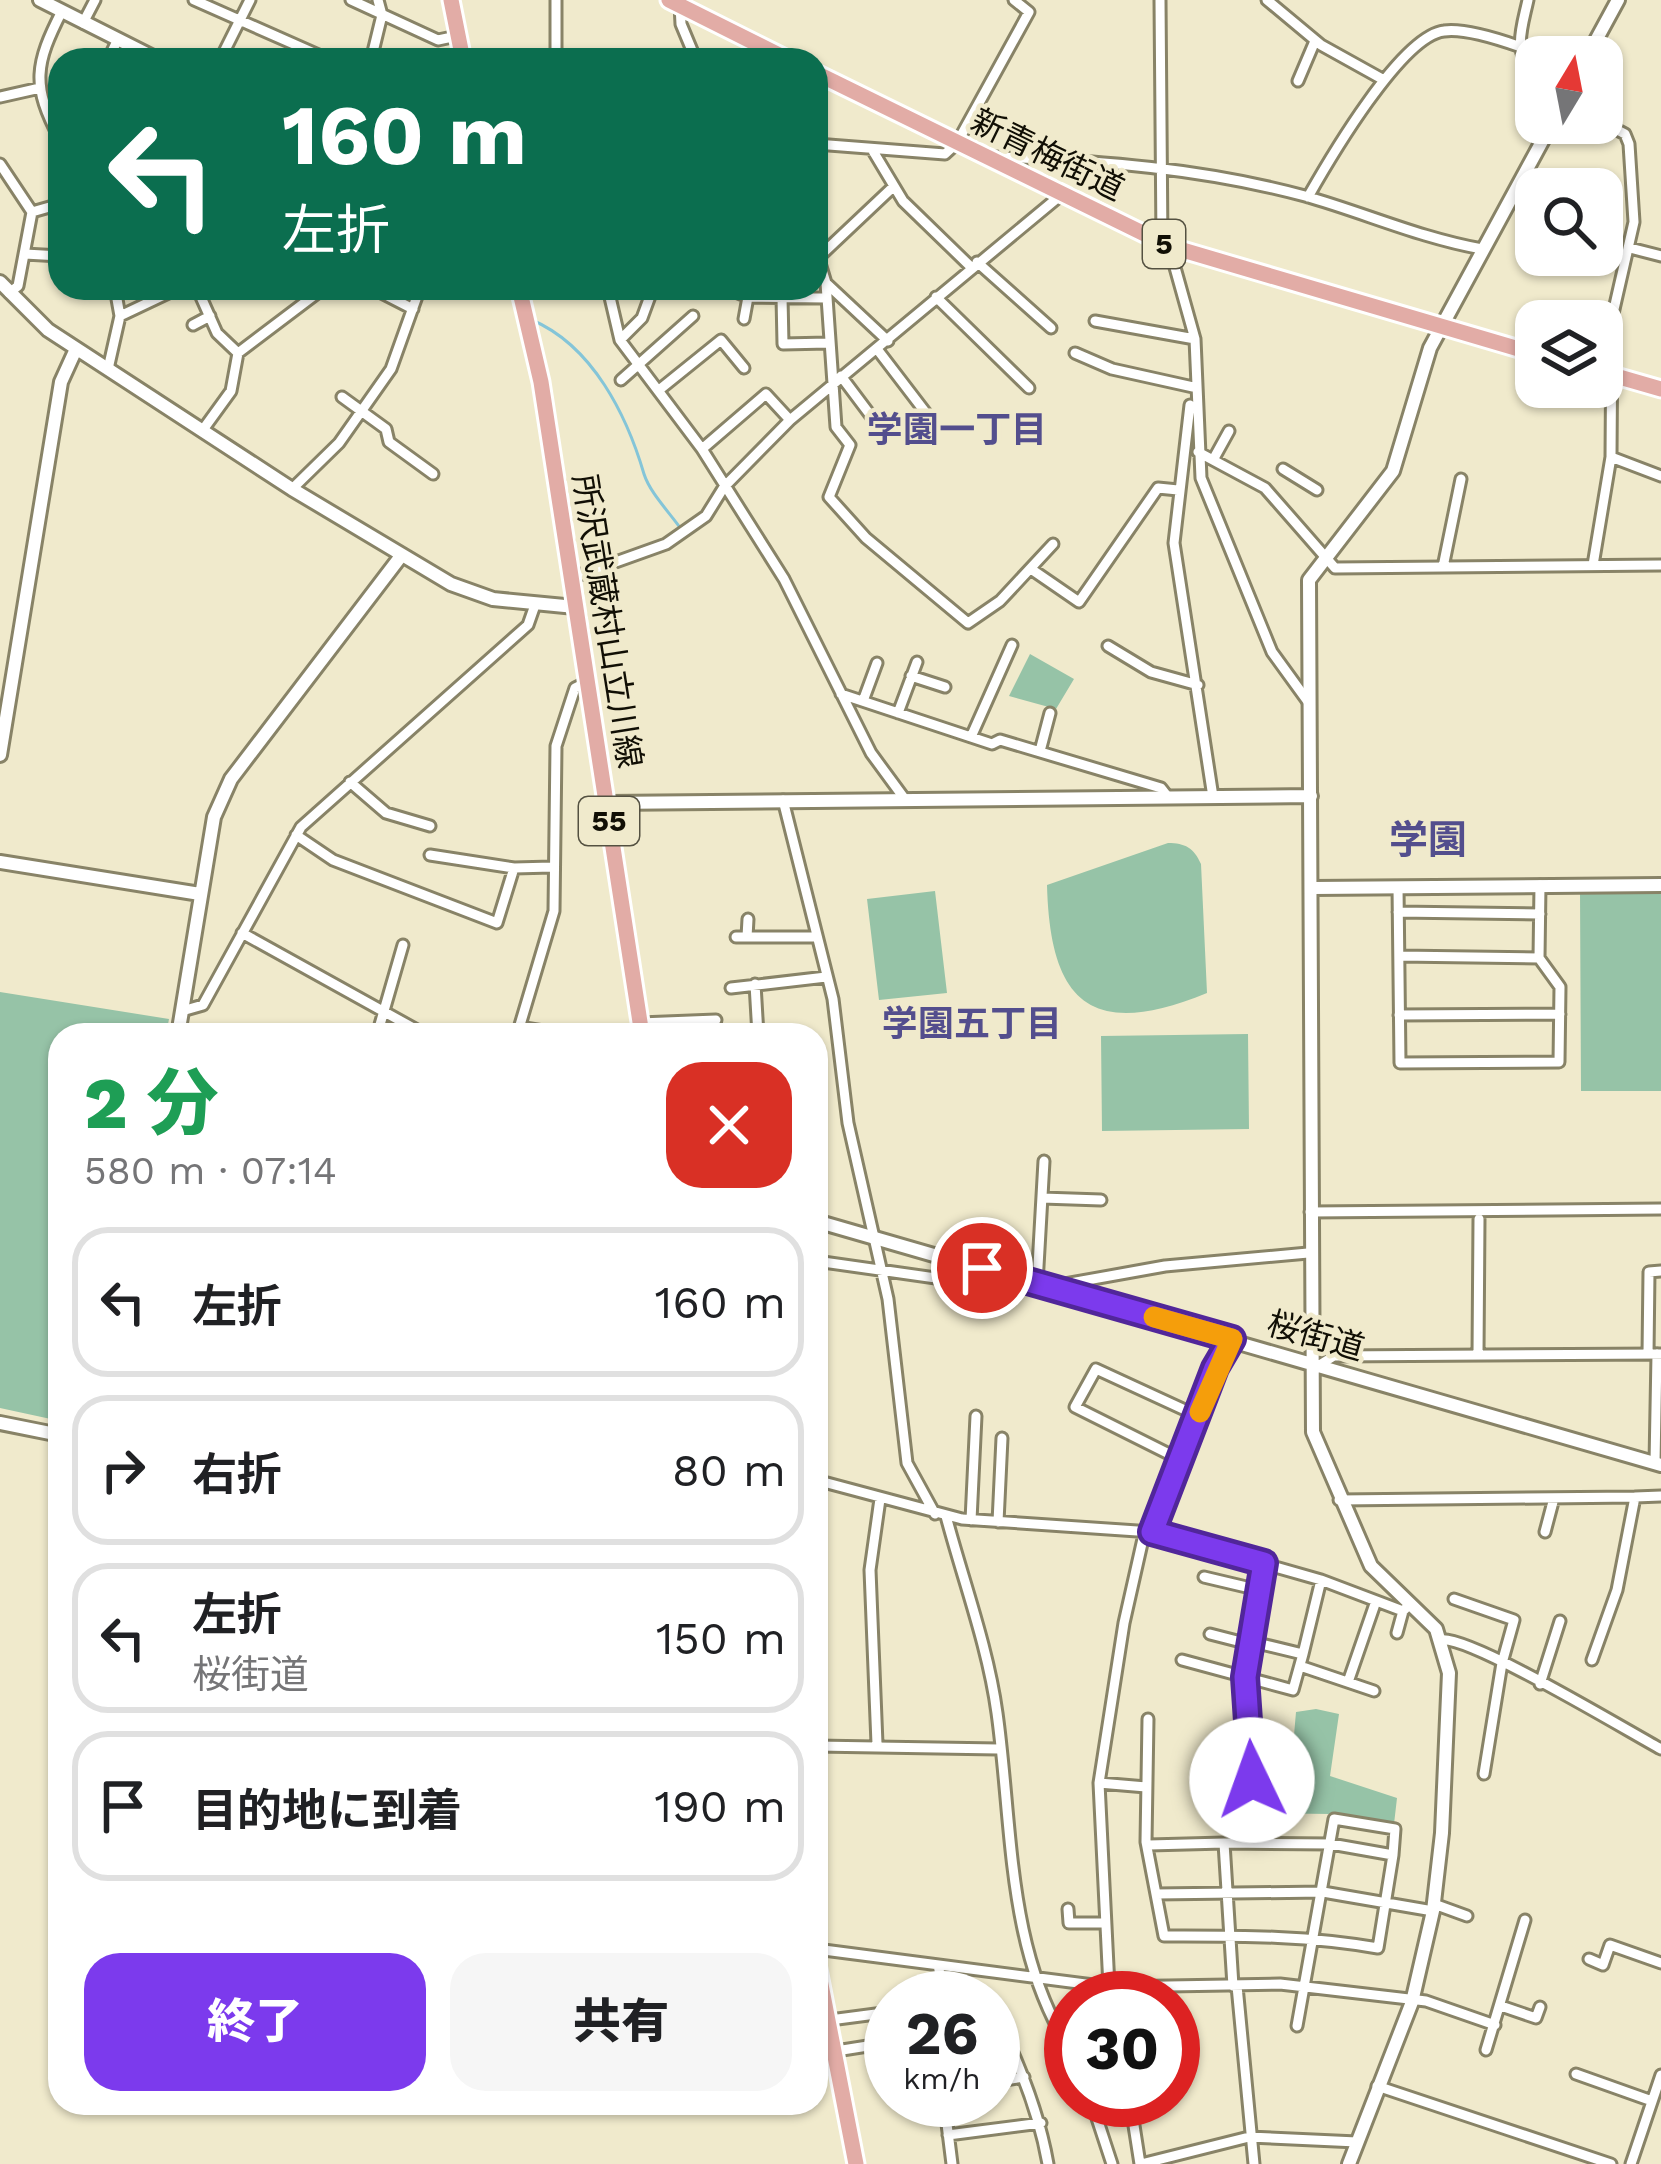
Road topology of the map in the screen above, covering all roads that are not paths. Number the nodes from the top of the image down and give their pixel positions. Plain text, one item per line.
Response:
1 (40, 0) edge
2 (95, 0) edge
3 (194, 0) edge
4 (250, 0) edge
5 (351, 0) edge
6 (378, 0) edge
7 (451, 0) edge
8 (556, 0) edge
9 (1014, 0) edge
10 (1160, 0) edge
11 (1267, 0) edge
12 (1528, 0) edge
13 (1618, 0) edge
14 (675, 3) edge
15 (62, 11) junction
16 (382, 15) junction
17 (239, 22) junction
18 (83, 23) junction
19 (457, 36) junction
20 (1520, 36) edge
21 (1598, 36) edge
22 (118, 39) junction
23 (1315, 41) junction
24 (1515, 45) edge
25 (114, 48) edge
26 (136, 48) edge
27 (226, 48) edge
28 (301, 48) edge
29 (374, 48) edge
30 (460, 48) edge
31 (556, 48) edge
32 (691, 48) edge
33 (765, 48) edge
34 (828, 80) edge
35 (1384, 80) junction
36 (1298, 81) dead end
37 (40, 88) junction
38 (0, 97) edge
39 (45, 107) junction
40 (48, 107) edge
41 (48, 113) edge
42 (1623, 133) edge
43 (957, 143) junction
44 (1540, 144) edge
45 (828, 145) edge
46 (873, 151) junction
47 (985, 157) junction
48 (0, 164) edge
49 (1158, 170) junction
50 (892, 188) junction
51 (1061, 195) junction
52 (1307, 197) junction
53 (48, 207) edge
54 (32, 212) junction
55 (828, 244) edge
56 (1166, 244) junction
57 (1630, 248) junction
58 (1482, 249) junction
59 (25, 254) junction
60 (48, 255) edge
61 (1661, 256) edge
62 (974, 264) junction
63 (828, 285) edge
64 (4, 288) edge
65 (936, 296) junction
66 (117, 300) edge
67 (154, 300) edge
68 (202, 300) edge
69 (308, 300) edge
70 (395, 300) edge
71 (416, 300) edge
72 (611, 300) edge
73 (649, 300) edge
74 (747, 300) edge
75 (775, 300) edge
76 (827, 300) edge
77 (1617, 300) edge
78 (526, 303) edge
79 (413, 309) junction
80 (120, 316) junction
81 (210, 316) junction
82 (693, 316) dead end
83 (744, 319) dead end
84 (1095, 321) dead end
85 (193, 325) dead end
86 (1440, 327) junction
87 (1051, 328) dead end
88 (732, 332) dead end
89 (1195, 339) junction
90 (620, 340) junction
91 (721, 340) junction
92 (888, 341) junction
93 (828, 343) junction
94 (1515, 348) edge
95 (76, 349) junction
96 (877, 349) junction
97 (238, 353) junction
98 (1075, 353) dead end
99 (640, 368) junction
100 (744, 368) dead end
101 (108, 369) junction
102 (1623, 378) edge
103 (621, 380) dead end
104 (836, 380) junction
105 (1193, 387) junction
106 (1029, 388) dead end
107 (1661, 389) edge
108 (659, 391) junction
109 (342, 397) dead end
110 (1609, 408) edge
111 (362, 411) junction
112 (929, 416) dead end
113 (790, 420) junction
114 (202, 430) junction
115 (1229, 431) dead end
116 (883, 432) dead end
117 (702, 449) junction
118 (1198, 452) junction
119 (1611, 457) junction
120 (1213, 460) junction
121 (433, 474) dead end
122 (1661, 476) edge
123 (1461, 479) dead end
124 (724, 487) junction
125 (292, 489) junction
126 (1178, 490) junction
127 (1316, 490) dead end
128 (1274, 498) junction
129 (1053, 544) dead end
130 (401, 556) junction
131 (1326, 559) junction
132 (1593, 565) junction
133 (1661, 565) edge
134 (1443, 567) junction
135 (1031, 569) junction
136 (571, 578) junction
137 (535, 604) junction
138 (575, 607) junction
139 (1012, 645) dead end
140 (1108, 646) dead end
141 (917, 662) dead end
142 (877, 663) dead end
143 (911, 676) junction
144 (587, 682) junction
145 (1198, 685) junction
146 (945, 687) dead end
147 (841, 694) junction
148 (862, 701) junction
149 (1311, 704) junction
150 (898, 713) junction
151 (1050, 713) dead end
152 (971, 737) junction
153 (1040, 751) junction
154 (0, 755) edge
155 (350, 782) junction
156 (1168, 796) junction
157 (1214, 796) junction
158 (1311, 796) junction
159 (904, 798) junction
160 (783, 800) junction
161 (607, 803) junction
162 (430, 826) dead end
163 (296, 835) junction
164 (430, 856) dead end
165 (0, 862) edge
166 (552, 867) junction
167 (514, 868) junction
168 (1540, 885) junction
169 (1661, 885) edge
170 (1398, 887) junction
171 (1313, 888) junction
172 (200, 894) junction
173 (1398, 913) junction
174 (1540, 914) junction
175 (748, 919) dead end
176 (242, 933) junction
177 (815, 937) junction
178 (403, 945) dead end
179 (1399, 956) junction
180 (1539, 958) junction
181 (826, 977) junction
182 (755, 984) junction
183 (730, 988) dead end
184 (381, 1010) junction
185 (182, 1011) junction
186 (1560, 1014) junction
187 (1400, 1015) junction
188 (716, 1020) dead end
189 (180, 1023) edge
190 (379, 1023) edge
191 (404, 1023) edge
192 (521, 1023) edge
193 (640, 1023) edge
194 (691, 1023) edge
195 (757, 1023) edge
196 (1044, 1161) dead end
197 (1042, 1198) junction
198 (1101, 1200) dead end
199 (1661, 1209) edge
200 (1310, 1212) junction
201 (1479, 1219) dead end
202 (828, 1223) edge
203 (873, 1236) junction
204 (1309, 1253) junction
205 (828, 1262) edge
206 (880, 1268) junction
207 (1661, 1271) edge
208 (1036, 1283) junction
209 (1232, 1339) junction
210 (1655, 1354) edge
211 (1478, 1355) junction
212 (1316, 1362) junction
213 (976, 1416) dead end
214 (1198, 1416) junction
215 (0, 1423) edge
216 (48, 1433) edge
217 (1002, 1438) dead end
218 (1181, 1460) junction
219 (1658, 1464) edge
220 (828, 1484) edge
221 (1661, 1496) edge
222 (1636, 1497) junction
223 (1554, 1498) junction
224 (880, 1499) junction
225 (1339, 1500) junction
226 (941, 1515) junction
227 (971, 1520) junction
228 (998, 1522) junction
229 (1148, 1531) junction
230 (1545, 1532) dead end
231 (1264, 1563) junction
232 (1204, 1576) dead end
233 (1321, 1580) junction
234 (1259, 1590) junction
235 (1454, 1599) dead end
236 (1376, 1601) junction
237 (1406, 1607) junction
238 (1560, 1621) dead end
239 (1210, 1634) dead end
240 (1397, 1634) dead end
241 (1441, 1640) junction
242 (1249, 1642) junction
243 (1182, 1660) dead end
244 (1301, 1660) junction
245 (1592, 1660) dead end
246 (1502, 1663) junction
247 (1245, 1677) junction
248 (1348, 1682) junction
249 (1540, 1684) junction
250 (1374, 1691) dead end
251 (1148, 1719) dead end
252 (877, 1744) junction
253 (828, 1746) edge
254 (998, 1749) junction
255 (1661, 1749) edge
256 (1484, 1774) dead end
257 (1099, 1784) junction
258 (1146, 1787) junction
259 (1255, 1842) junction
260 (1224, 1844) junction
261 (1331, 1844) junction
262 (1149, 1845) junction
263 (1393, 1855) junction
264 (1229, 1890) junction
265 (1323, 1892) junction
266 (1156, 1894) junction
267 (1387, 1903) junction
268 (1433, 1907) junction
269 (1068, 1909) dead end
270 (1467, 1916) dead end
271 (1525, 1920) dead end
272 (1103, 1923) junction
273 (1233, 1936) junction
274 (1316, 1936) junction
275 (828, 1951) edge
276 (1589, 1959) dead end
277 (1661, 1963) edge
278 (938, 1965) junction
279 (939, 1971) edge
280 (1108, 1971) edge
281 (1036, 1978) junction
282 (1044, 1979) edge
283 (1200, 1986) edge
284 (1235, 1986) junction
285 (1303, 1988) junction
286 (1044, 2002) edge
287 (1412, 2002) junction
288 (1502, 2006) junction
289 (1540, 2007) dead end
290 (828, 2011) edge
291 (864, 2016) edge
292 (830, 2020) junction
293 (1495, 2025) junction
294 (1297, 2026) dead end
295 (864, 2047) edge
296 (1486, 2050) dead end
297 (836, 2051) junction
298 (1020, 2068) edge
299 (1576, 2074) dead end
300 (1661, 2074) edge
301 (1024, 2078) junction
302 (1020, 2079) edge
303 (1377, 2086) junction
304 (1652, 2101) junction
305 (1041, 2123) junction
306 (947, 2127) edge
307 (1100, 2127) edge
308 (1135, 2127) edge
309 (948, 2135) junction
310 (1249, 2137) junction
311 (1357, 2142) junction
312 (1576, 2159) edge
313 (1174, 2160) edge
314 (856, 2164) edge
315 (952, 2164) edge
316 (1048, 2164) edge
317 (1112, 2164) edge
318 (1141, 2164) edge
319 (1254, 2164) edge
320 (1349, 2164) edge
321 (1611, 2164) edge
322 (1631, 2164) edge

1 - 15 street
2 - 18 street
3 - 17 street
4 - 17 street
5 - 16 street
6 - 16 street
7 - 19 main road
8 - 31 street
9 - 43 street
10 - 49 street
11 - 23 street
12 - 20 street
13 - 21 street
14 - 32 street
14 - 33 main road
15 - 18 street
15 - 37 street
16 - 19 street
16 - 29 street
17 - 27 street
17 - 28 street
18 - 22 street
19 - 30 main road
22 - 25 street
22 - 26 street
23 - 35 street
23 - 36 street
24 - 35 street
34 - 43 main road, 新青梅街道 / 5
35 - 52 street
37 - 38 street
37 - 39 street
39 - 40 street
39 - 41 street
42 - 57 street
43 - 46 street
43 - 47 main road, 新青梅街道 / 5
44 - 58 street
45 - 46 street
46 - 50 street
47 - 49 street
47 - 51 main road, 新青梅街道 / 5
48 - 54 street
49 - 52 street
49 - 56 street
50 - 55 street
50 - 62 street
51 - 56 main road, 新青梅街道 / 5
51 - 62 street
52 - 58 street
53 - 54 street
54 - 59 street
56 - 86 main road, 新青梅街道 / 5
56 - 89 street
57 - 61 street
57 - 77 street
58 - 86 street
59 - 60 street
59 - 64 street
62 - 65 street
62 - 87 street
63 - 92 street
64 - 95 street
65 - 92 street
65 - 106 street
66 - 80 street
67 - 80 street
68 - 81 street
69 - 97 street
70 - 79 street
71 - 79 street
72 - 90 street
73 - 90 street
74 - 83 street
75 - 93 street
76 - 93 street
78 - 136 main road, 所沢武蔵村山立川線 / 55
79 - 111 street
80 - 101 street
81 - 85 street
81 - 97 street
82 - 99 street
84 - 89 street
86 - 94 main road, 新青梅街道 / 5
86 - 131 street
88 - 91 street
89 - 105 street
90 - 99 street
91 - 100 street
91 - 108 street
92 - 96 street
93 - 104 street
95 - 101 street
95 - 154 street
96 - 104 street
96 - 112 street
97 - 114 street
98 - 105 street
99 - 103 street
99 - 108 street
101 - 114 street
102 - 107 main road
104 - 113 street
104 - 116 street
104 - 135 street
105 - 118 street
105 - 126 street
108 - 117 street
109 - 111 street
110 - 119 street
111 - 121 street
111 - 125 street
113 - 117 street
113 - 124 street
114 - 125 street
115 - 120 street
117 - 124 street
118 - 120 street
118 - 149 street
119 - 122 street
119 - 132 street
120 - 128 street
123 - 134 street
124 - 136 street
124 - 147 street
125 - 130 street
126 - 135 street
126 - 145 street
127 - 128 street
128 - 131 street
129 - 135 street
130 - 137 street
130 - 172 street
131 - 134 street
131 - 149 street
132 - 133 street
132 - 134 street
136 - 138 main road, 所沢武蔵村山立川線 / 55
137 - 138 street
137 - 155 street
138 - 144 main road, 所沢武蔵村山立川線 / 55
139 - 152 street
140 - 145 street
141 - 143 street
142 - 148 street
143 - 146 street
143 - 150 street
144 - 161 main road, 所沢武蔵村山立川線 / 55
144 - 166 street
145 - 157 street
147 - 148 street
147 - 159 street
148 - 150 street
149 - 158 street
150 - 152 street
151 - 153 street
152 - 153 street
153 - 156 street
155 - 162 street
155 - 163 street
156 - 157 street
156 - 159 street
157 - 158 street
158 - 171 street
159 - 160 street
160 - 161 street
160 - 177 street
161 - 193 main road, 所沢武蔵村山立川線 / 55
163 - 167 street
163 - 176 street
164 - 167 street
165 - 172 street
166 - 167 street
166 - 192 street
168 - 169 street
168 - 170 street
168 - 174 street
170 - 171 street
170 - 173 street
171 - 200 street
172 - 185 street
173 - 174 street
173 - 179 street
174 - 180 street
175 - 177 street
176 - 184 street
176 - 185 street
177 - 181 street
178 - 184 street
179 - 180 street
179 - 187 street
180 - 186 street
181 - 182 street
181 - 203 street
182 - 183 street
182 - 195 street
184 - 190 street
184 - 191 street
185 - 189 street
186 - 187 street
186 - 187 street
188 - 194 street
196 - 197 street
197 - 198 street
197 - 208 street
199 - 200 street
200 - 204 street
201 - 211 street
202 - 203 street, 桜街道
203 - 206 street
203 - 208 street, 桜街道
204 - 208 street
204 - 212 street
205 - 206 street
206 - 208 street
206 - 226 street
207 - 210 street
208 - 209 street, 桜街道
209 - 212 street, 桜街道
209 - 214 street
210 - 211 street
210 - 219 street
211 - 212 street
212 - 219 street, 桜街道
212 - 225 street
213 - 227 street
214 - 218 street
214 - 218 street
215 - 216 street
217 - 228 street
218 - 229 street
220 - 224 street
221 - 222 street
222 - 223 street
222 - 245 street
223 - 225 street
223 - 230 street
224 - 226 street
224 - 252 street
225 - 237 street
226 - 227 street
226 - 254 street
227 - 228 street
228 - 229 street
229 - 231 street
229 - 257 street
231 - 233 street
231 - 234 street
232 - 234 street
233 - 236 street
233 - 244 street
234 - 242 street
235 - 246 street
236 - 237 street
236 - 248 street
237 - 240 street
237 - 241 street
238 - 249 street
239 - 242 street
241 - 246 street
241 - 268 street
242 - 244 street
242 - 247 street
243 - 247 street
244 - 247 street
244 - 248 street
246 - 249 street
246 - 256 street
247 - 259 street
248 - 250 street
249 - 255 street
251 - 258 street
252 - 253 street
252 - 254 street
254 - 281 street
257 - 258 street
257 - 272 street
258 - 262 street
259 - 260 street
259 - 261 street
260 - 262 street
260 - 264 street
261 - 263 street
261 - 263 street
261 - 265 street
262 - 266 street
263 - 267 street
264 - 265 street
264 - 266 street
264 - 273 street
265 - 267 street
265 - 274 street
266 - 273 street
267 - 268 street
267 - 274 street
268 - 270 street
268 - 287 street
269 - 272 street
271 - 288 street
272 - 280 street
273 - 274 street
273 - 284 street
274 - 285 street
275 - 278 street
276 - 277 street
278 - 279 street
278 - 281 street
281 - 282 street
281 - 286 street
283 - 284 street
284 - 285 street
284 - 310 street
285 - 287 street
285 - 294 street
287 - 293 street
287 - 303 street
288 - 289 street
288 - 293 street
290 - 292 main road
291 - 292 street
292 - 297 main road
293 - 296 street
295 - 297 street
297 - 314 main road
298 - 301 street
299 - 304 street
300 - 304 street
301 - 302 street
301 - 305 street
303 - 311 street
303 - 312 street
304 - 322 street
305 - 309 street
305 - 316 street
306 - 309 street
307 - 317 street
308 - 318 street
309 - 315 street
310 - 311 street
310 - 313 street
310 - 319 street
311 - 320 street
312 - 321 street
313 - 318 street

